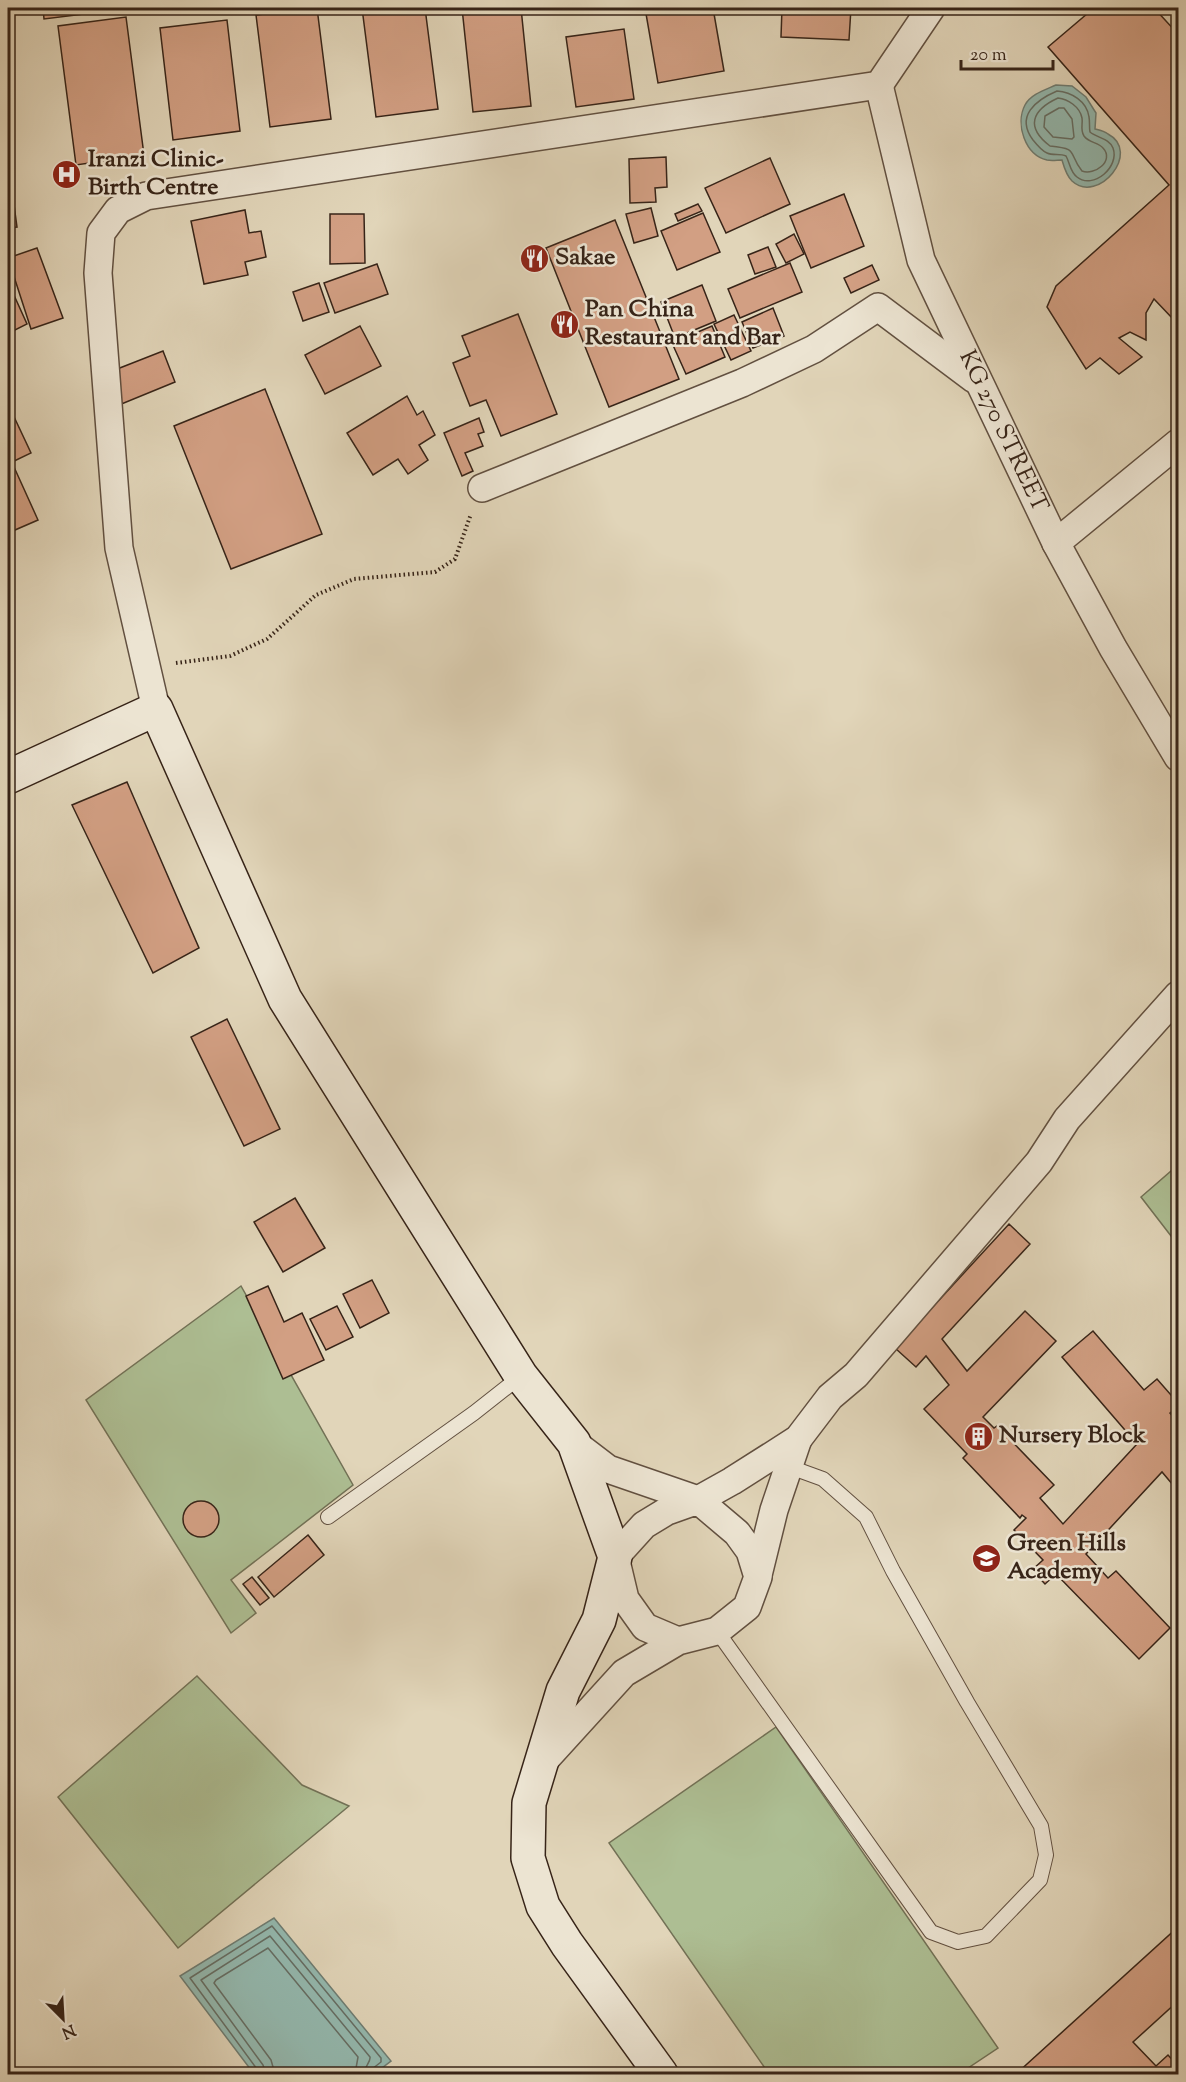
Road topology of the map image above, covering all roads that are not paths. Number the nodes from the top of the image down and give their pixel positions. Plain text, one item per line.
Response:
1 (931, 8) edge
2 (914, 19) edge
3 (879, 85) junction
4 (979, 382) junction
5 (1179, 443) edge
6 (482, 488) road end
7 (1056, 543) junction
8 (156, 709) junction
9 (1179, 757) edge
10 (8, 777) edge
11 (1179, 995) edge
12 (521, 1376) junction
13 (798, 1438) junction
14 (574, 1443) junction
15 (790, 1467) junction
16 (698, 1500) junction
17 (328, 1517) dead end
18 (615, 1557) junction
19 (758, 1577) junction
20 (717, 1631) junction
21 (678, 1641) junction
22 (542, 1762) junction
23 (661, 2074) edge

1 - 2 street
2 - 3 street
3 - 4 street, KG 270 STREET
3 - 8 street
4 - 6 street
4 - 7 street, KG 270 STREET
5 - 7 street
7 - 9 street, KG 270 STREET
8 - 10 street
8 - 12 street
11 - 13 street
12 - 14 street
12 - 17 lane
13 - 15 street
13 - 16 street
14 - 16 street
14 - 18 street
15 - 19 street
15 - 20 lane
16 - 18 street
16 - 19 street
18 - 21 street
18 - 22 street
19 - 20 street
20 - 21 street
21 - 22 street
22 - 23 street

